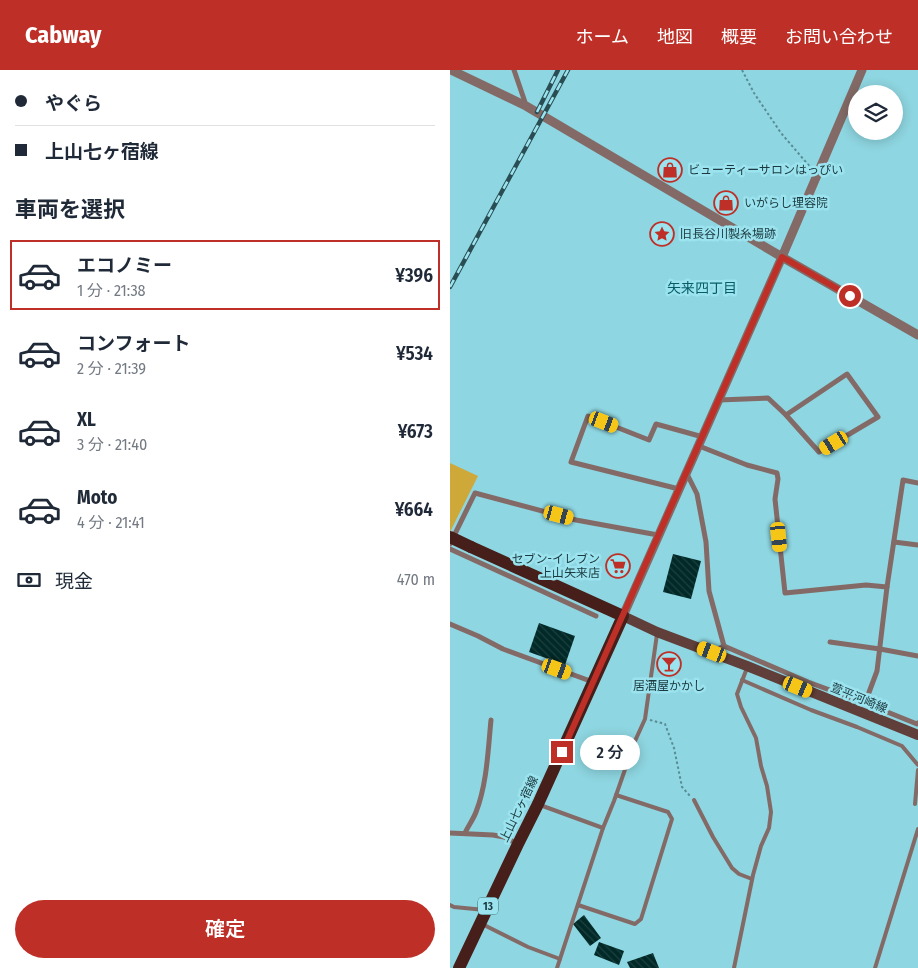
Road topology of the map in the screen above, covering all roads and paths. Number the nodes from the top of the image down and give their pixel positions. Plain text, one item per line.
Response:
1 (452, 70) edge
2 (514, 70) edge
3 (742, 70) edge
4 (862, 70) edge
5 (526, 106) junction
6 (817, 176) junction
7 (782, 257) junction
8 (918, 335) edge
9 (719, 400) junction
10 (786, 415) junction
11 (703, 437) junction
12 (699, 446) junction
13 (687, 474) junction
14 (918, 483) edge
15 (680, 490) junction
16 (658, 535) junction
17 (450, 538) edge
18 (894, 542) junction
19 (450, 544) edge
20 (918, 545) edge
21 (450, 549) edge
22 (887, 587) junction
23 (596, 616) dead end
24 (623, 616) junction
25 (450, 624) edge
26 (657, 632) junction
27 (830, 642) dead end
28 (724, 646) junction
29 (880, 649) junction
30 (712, 652) junction
31 (918, 656) edge
32 (747, 666) junction
33 (742, 680) junction
34 (593, 682) junction
35 (865, 703) junction
36 (645, 719) junction
37 (491, 720) dead end
38 (918, 723) edge
39 (918, 735) edge
40 (918, 765) edge
41 (918, 770) edge
42 (616, 795) junction
43 (694, 800) joint
44 (538, 804) junction
45 (915, 804) dead end
46 (603, 828) junction
47 (918, 829) edge
48 (450, 832) edge
49 (465, 833) junction
50 (518, 844) junction
51 (752, 879) junction
52 (450, 905) edge
53 (578, 905) junction
54 (486, 910) junction
55 (480, 923) junction
56 (560, 959) junction
57 (459, 968) edge
58 (557, 968) edge
59 (734, 968) edge
60 (875, 968) edge

1 - 5 street
2 - 5 street
3 - 6 path
4 - 6 street
5 - 7 street
6 - 7 street
7 - 8 street
7 - 9 street
9 - 10 street
9 - 11 street
10 - 10 street
11 - 12 street
11 - 15 street
12 - 13 street
12 - 22 street
13 - 15 street
13 - 28 street
14 - 18 street
15 - 16 street
16 - 19 street
16 - 24 street
17 - 24 main road, bridge
18 - 20 street
18 - 22 street
21 - 23 street
22 - 29 street
24 - 26 main road, 萱平河崎線
24 - 34 main road, 上山七ヶ宿線 / 13
25 - 34 street
26 - 30 main road, 萱平河崎線
26 - 36 lane
27 - 29 street
28 - 30 street
28 - 35 street
29 - 31 street
29 - 35 street
30 - 32 main road, 萱平河崎線
32 - 33 lane
32 - 39 main road, 萱平河崎線
33 - 40 lane
33 - 51 lane
34 - 44 main road, 上山七ヶ宿線 / 13
35 - 38 street
36 - 42 lane
36 - 43 path
37 - 49 street
41 - 45 lane
42 - 46 lane
42 - 53 lane
43 - 51 lane
44 - 46 lane
44 - 50 main road, 上山七ヶ宿線 / 13
46 - 53 lane
47 - 60 lane
48 - 49 street
49 - 50 street
50 - 54 main road, 上山七ヶ宿線 / 13
51 - 59 lane
52 - 54 lane
53 - 56 lane
54 - 55 main road, 上山七ヶ宿線 / 13
55 - 56 lane
55 - 57 main road, 上山七ヶ宿線 / 13
56 - 58 lane

